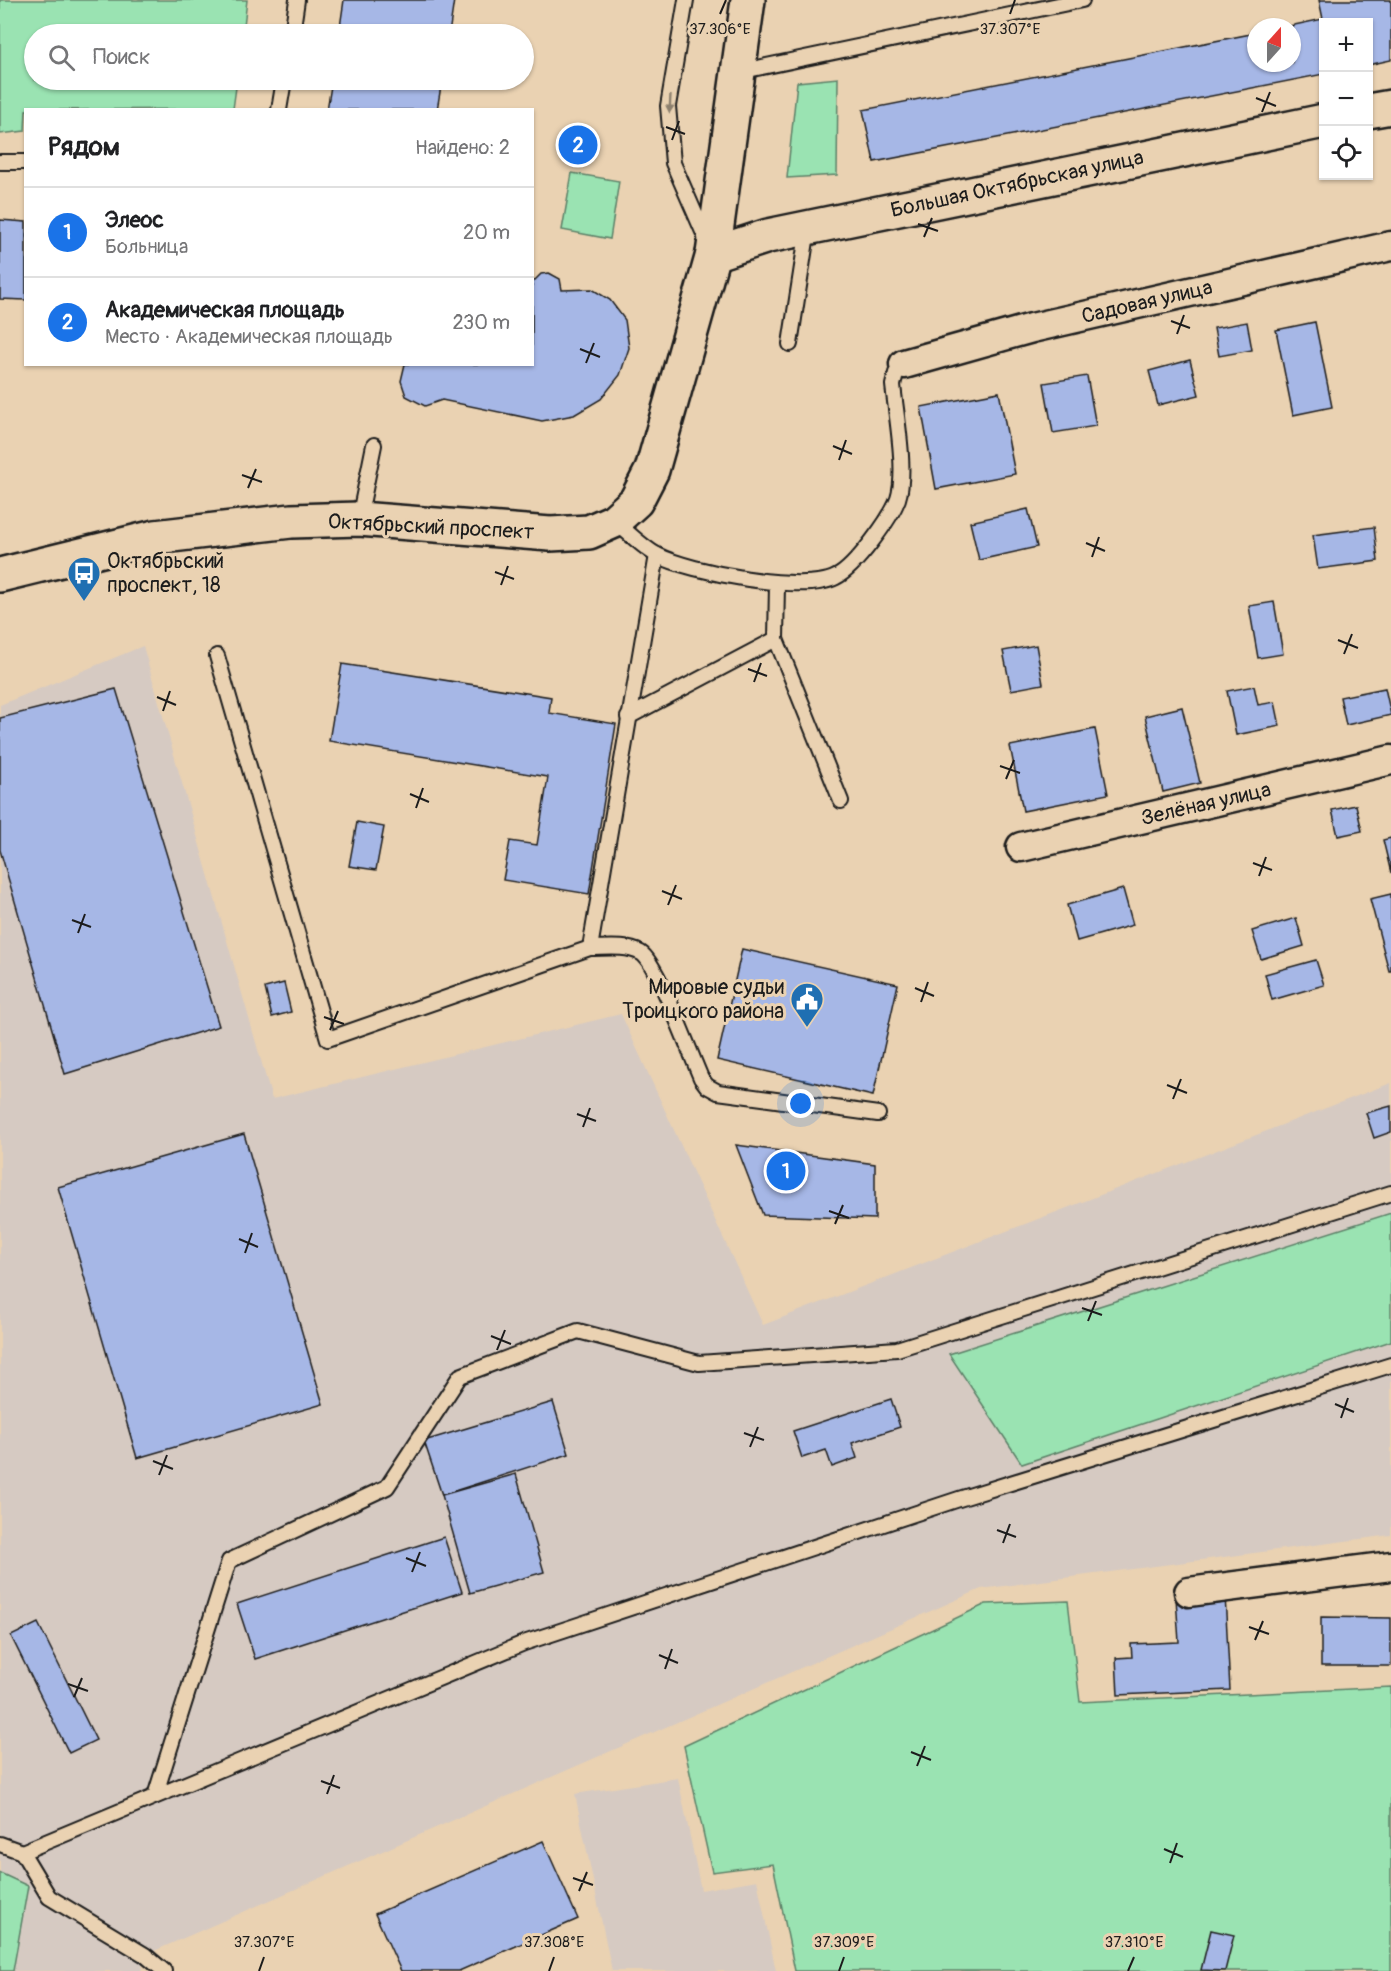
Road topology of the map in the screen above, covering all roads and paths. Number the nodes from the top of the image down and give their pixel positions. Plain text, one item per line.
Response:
1 (297, 0) edge
2 (686, 0) edge
3 (748, 0) edge
4 (1082, 0) edge
5 (293, 24) edge
6 (738, 72) junction
7 (282, 90) edge
8 (1391, 106) edge
9 (279, 108) edge
10 (1373, 110) edge
11 (1319, 122) edge
12 (0, 162) edge
13 (24, 162) edge
14 (808, 228) junction
15 (1391, 246) edge
16 (713, 254) junction
17 (790, 344) dead end
18 (904, 364) joint
19 (374, 445) dead end
20 (359, 519) junction
21 (614, 522) junction
22 (657, 555) junction
23 (0, 575) edge
24 (777, 584) junction
25 (776, 639) junction
26 (217, 656) dead end
27 (628, 717) junction
28 (1391, 760) edge
29 (841, 801) dead end
30 (1021, 847) dead end
31 (590, 948) junction
32 (878, 1114) dead end
33 (1391, 1192) edge
34 (1391, 1365) edge
35 (1391, 1566) edge
36 (1189, 1592) dead end
37 (155, 1796) junction
38 (0, 1844) edge
39 (22, 1852) junction
40 (164, 1971) edge

1 - 5 lane
2 -> 16 lane
3 - 6 main road
4 - 6 lane
6 - 16 main road
7 - 9 lane
8 - 10 main road
11 - 14 main road, Большая Октябрьская улица
12 - 13 lane
14 - 16 main road, Большая Октябрьская улица
14 - 17 lane
15 - 18 street, Садовая улица
16 - 21 main road
18 - 24 lane
19 - 20 lane
20 - 21 main road, Октябрьский проспект
20 - 23 main road, Октябрьский проспект
21 - 22 lane
22 - 24 lane
22 - 27 lane
24 - 25 lane
25 - 27 lane
25 - 29 lane
26 - 31 lane
27 - 31 lane
28 - 30 street, Зелёная улица
31 - 32 lane
33 - 37 lane
34 - 37 lane
35 - 36 street
37 - 39 lane
38 - 39 lane
39 - 40 lane

